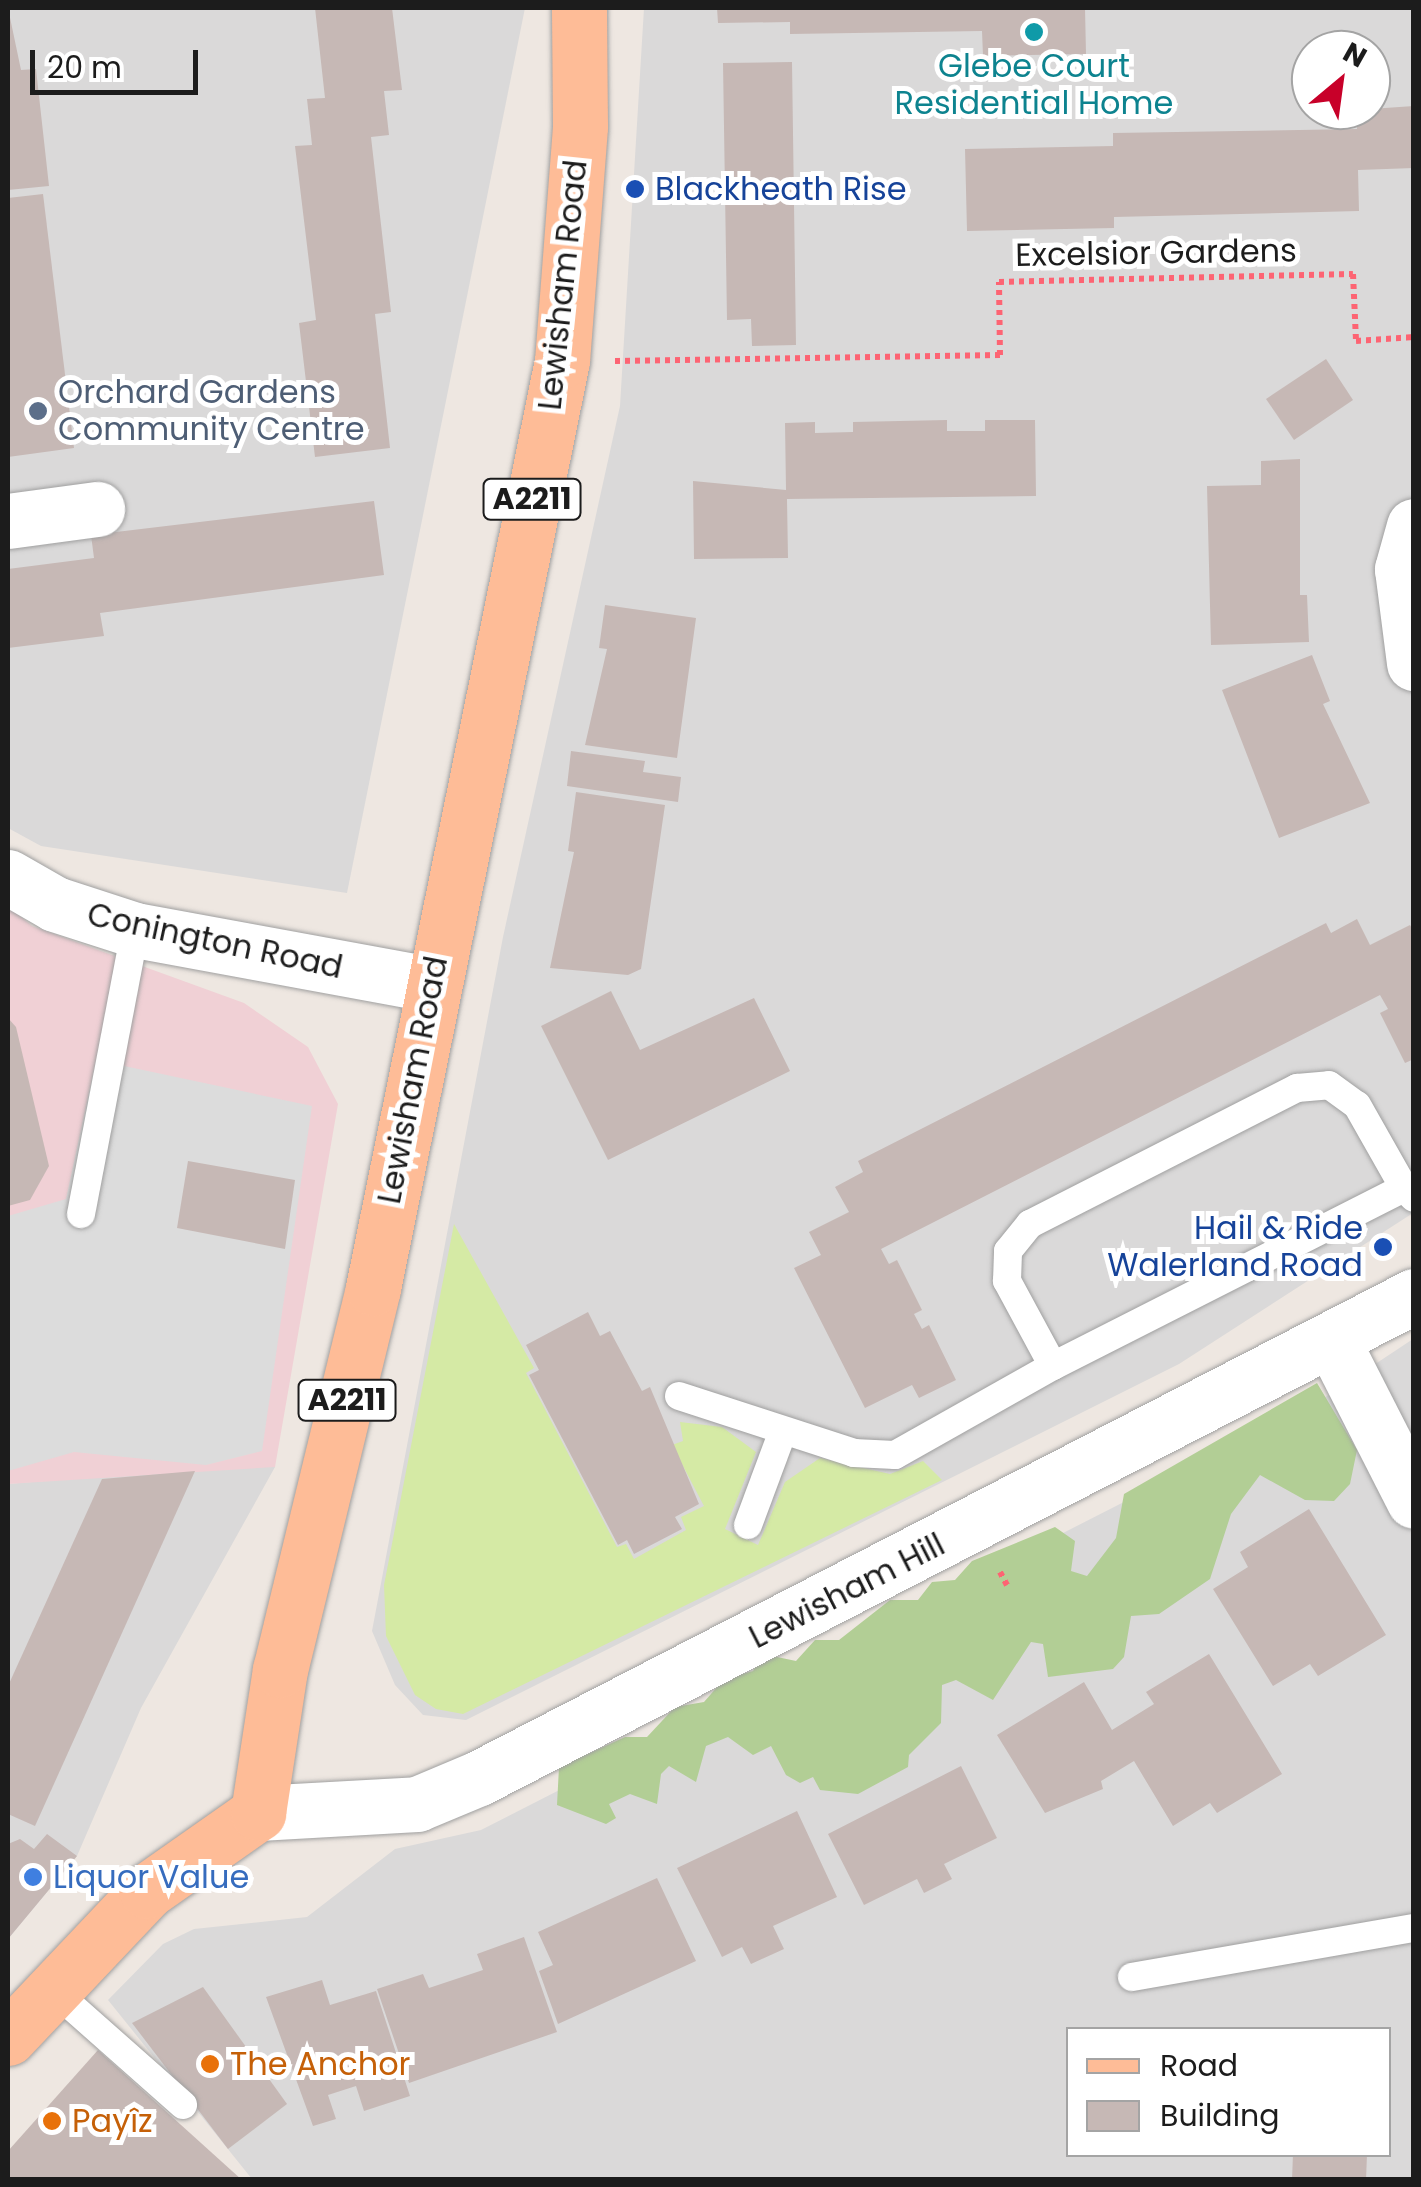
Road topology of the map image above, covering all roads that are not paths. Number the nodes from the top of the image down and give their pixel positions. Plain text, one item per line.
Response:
1 (579, 8) edge
2 (98, 508) dead end
3 (8, 521) edge
4 (1414, 526) edge
5 (1414, 662) edge
6 (8, 877) edge
7 (135, 930) junction
8 (430, 984) junction
9 (1409, 1193) edge
10 (81, 1214) dead end
11 (1414, 1296) edge
12 (1333, 1342) junction
13 (1052, 1366) junction
14 (679, 1396) dead end
15 (783, 1431) junction
16 (1414, 1500) edge
17 (748, 1525) dead end
18 (258, 1813) junction
19 (1414, 1928) edge
20 (1132, 1977) dead end
21 (52, 1989) junction
22 (8, 2038) edge
23 (183, 2105) dead end

1 - 8 main road, Lewisham Road / A2211
2 - 3 street
4 - 5 street
6 - 7 street, Conington Road
7 - 8 street, Conington Road
7 - 10 lane
8 - 18 main road, Lewisham Road / A2211
9 - 13 lane
9 - 13 lane
11 - 12 street, Lewisham Hill
12 - 16 street
12 - 18 street, Lewisham Hill
13 - 15 lane
14 - 15 lane
15 - 17 lane
18 - 21 main road
19 - 20 lane
21 - 22 main road
21 - 23 lane

